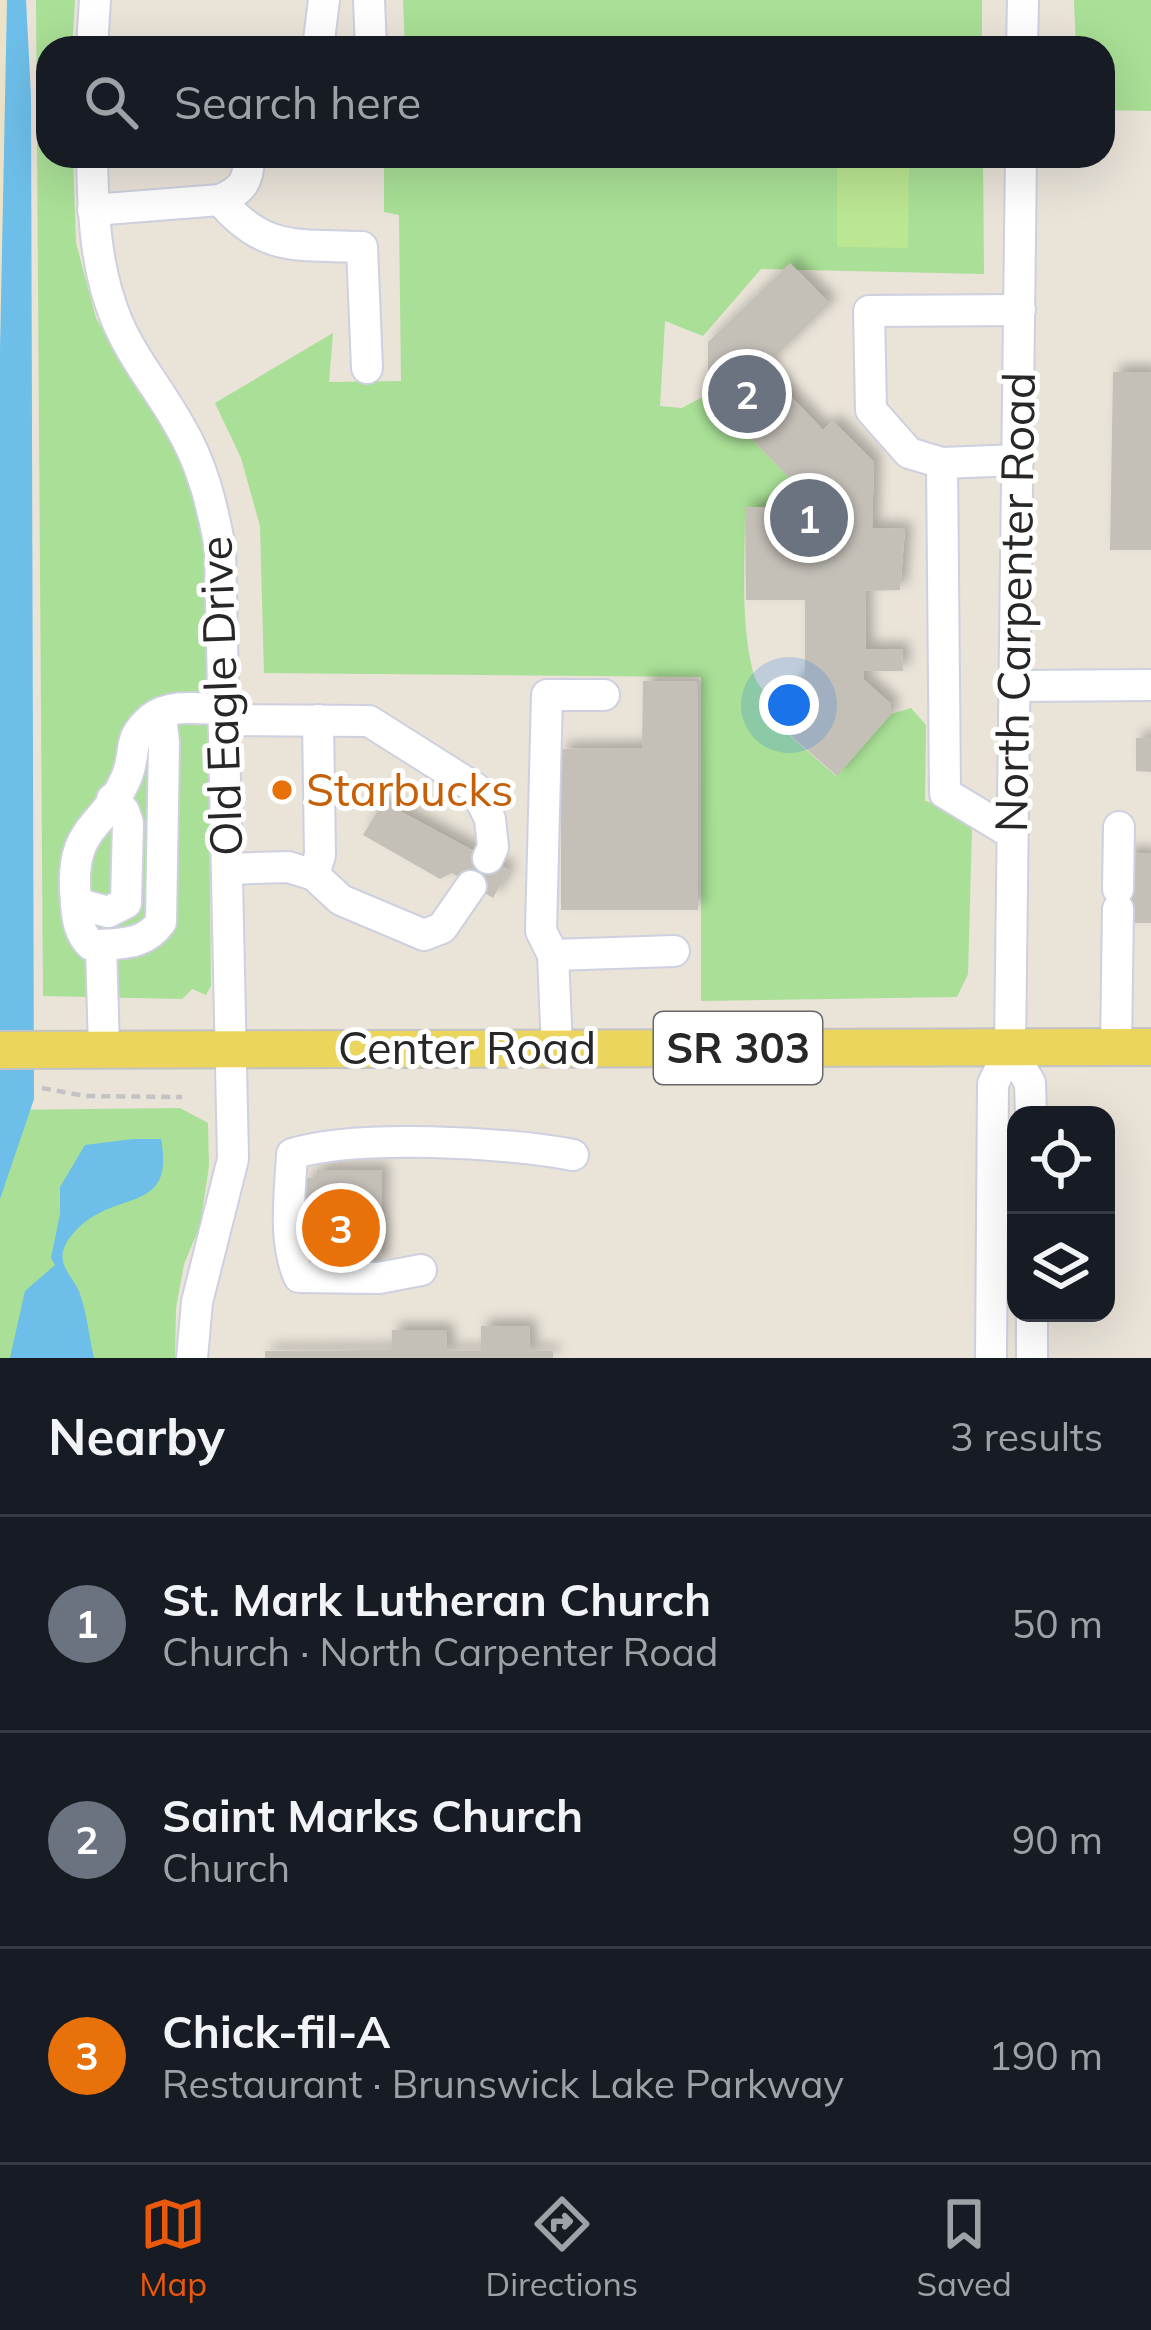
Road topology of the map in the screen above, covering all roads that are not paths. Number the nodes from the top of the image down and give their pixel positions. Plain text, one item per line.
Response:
1 (95, 0) edge
2 (324, 0) edge
3 (369, 0) edge
4 (1023, 0) edge
5 (93, 36) edge
6 (320, 36) edge
7 (370, 36) edge
8 (1022, 36) edge
9 (92, 168) edge
10 (248, 168) edge
11 (1021, 168) edge
12 (220, 200) junction
13 (93, 210) junction
14 (1020, 310) junction
15 (367, 368) dead end
16 (1018, 460) junction
17 (942, 464) junction
18 (1016, 686) junction
19 (1151, 686) edge
20 (604, 695) dead end
21 (225, 715) junction
22 (155, 716) junction
23 (318, 720) junction
24 (112, 799) junction
25 (1119, 826) dead end
26 (1011, 833) junction
27 (488, 858) dead end
28 (227, 869) junction
29 (314, 875) junction
30 (471, 886) dead end
31 (76, 903) junction
32 (101, 945) junction
33 (674, 951) dead end
34 (553, 955) junction
35 (230, 1048) junction
36 (557, 1048) junction
37 (1010, 1048) junction
38 (1134, 1048) edge
39 (104, 1049) junction
40 (0, 1050) edge
41 (1031, 1106) edge
42 (573, 1155) dead end
43 (421, 1270) dead end
44 (1032, 1322) edge
45 (192, 1358) edge
46 (991, 1358) edge
47 (1032, 1358) edge

1 - 5 street
2 - 6 street
3 - 7 street
4 - 8 street
9 - 13 street, Old Eagle Drive
10 - 12 street
11 - 14 street, North Carpenter Road
12 - 13 street
12 - 15 street
13 - 21 street, Old Eagle Drive
14 - 16 street, North Carpenter Road
14 - 17 street
16 - 17 street
16 - 18 street, North Carpenter Road
17 - 26 street
18 - 19 street
18 - 26 street, North Carpenter Road
20 - 34 street
21 - 22 street
21 - 23 street
21 - 28 street, Old Eagle Drive
22 - 24 street
22 - 32 street
23 - 27 street
23 - 29 street
24 - 31 street
24 - 31 street
25 - 38 street
26 - 37 street, North Carpenter Road
28 - 29 street
28 - 35 street, Old Eagle Drive
29 - 30 street
31 - 32 street
32 - 39 street
33 - 34 street
34 - 36 street
35 - 36 main road, Center Road / SR 303
35 - 39 main road, Center Road / SR 303
35 - 45 street, Old Eagle Drive
36 - 37 main road, Center Road / SR 303
37 - 38 main road, Center Road / SR 303
37 - 41 street
37 - 46 street
39 - 40 main road, Center Road / SR 303
42 - 43 street
44 - 47 street

